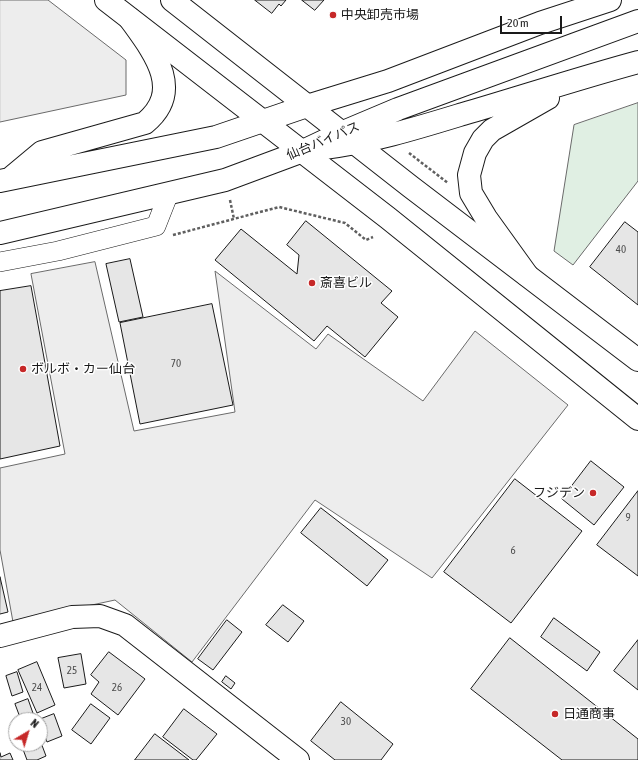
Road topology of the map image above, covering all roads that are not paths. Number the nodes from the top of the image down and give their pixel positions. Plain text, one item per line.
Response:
1 (106, 0) edge
2 (172, 0) edge
3 (575, 0) edge
4 (610, 0) edge
5 (130, 19) junction
6 (638, 21) edge
7 (540, 24) junction
8 (638, 62) edge
9 (589, 75) junction
10 (307, 106) junction
11 (263, 121) junction
12 (348, 139) junction
13 (303, 151) junction
14 (5, 180) edge
15 (169, 194) junction
16 (0, 233) edge
17 (0, 262) edge
18 (527, 275) junction
19 (638, 360) edge
20 (638, 419) edge
21 (0, 636) edge
22 (298, 760) edge

1 - 5 main road
2 - 10 main road
3 - 7 main road
4 - 7 main road
5 - 11 main road
5 - 14 main road
6 - 12 main road, 仙台バイパス
7 - 10 main road
8 - 9 main road
9 - 12 main road
9 - 18 main road
10 - 11 main road
10 - 12 main road
11 - 13 main road
11 - 14 main road
12 - 13 main road, 仙台バイパス
12 - 18 main road
13 - 15 main road, 仙台バイパス
13 - 20 main road
15 - 16 main road, 仙台バイパス
15 - 17 street
18 - 19 main road
21 - 22 main road

